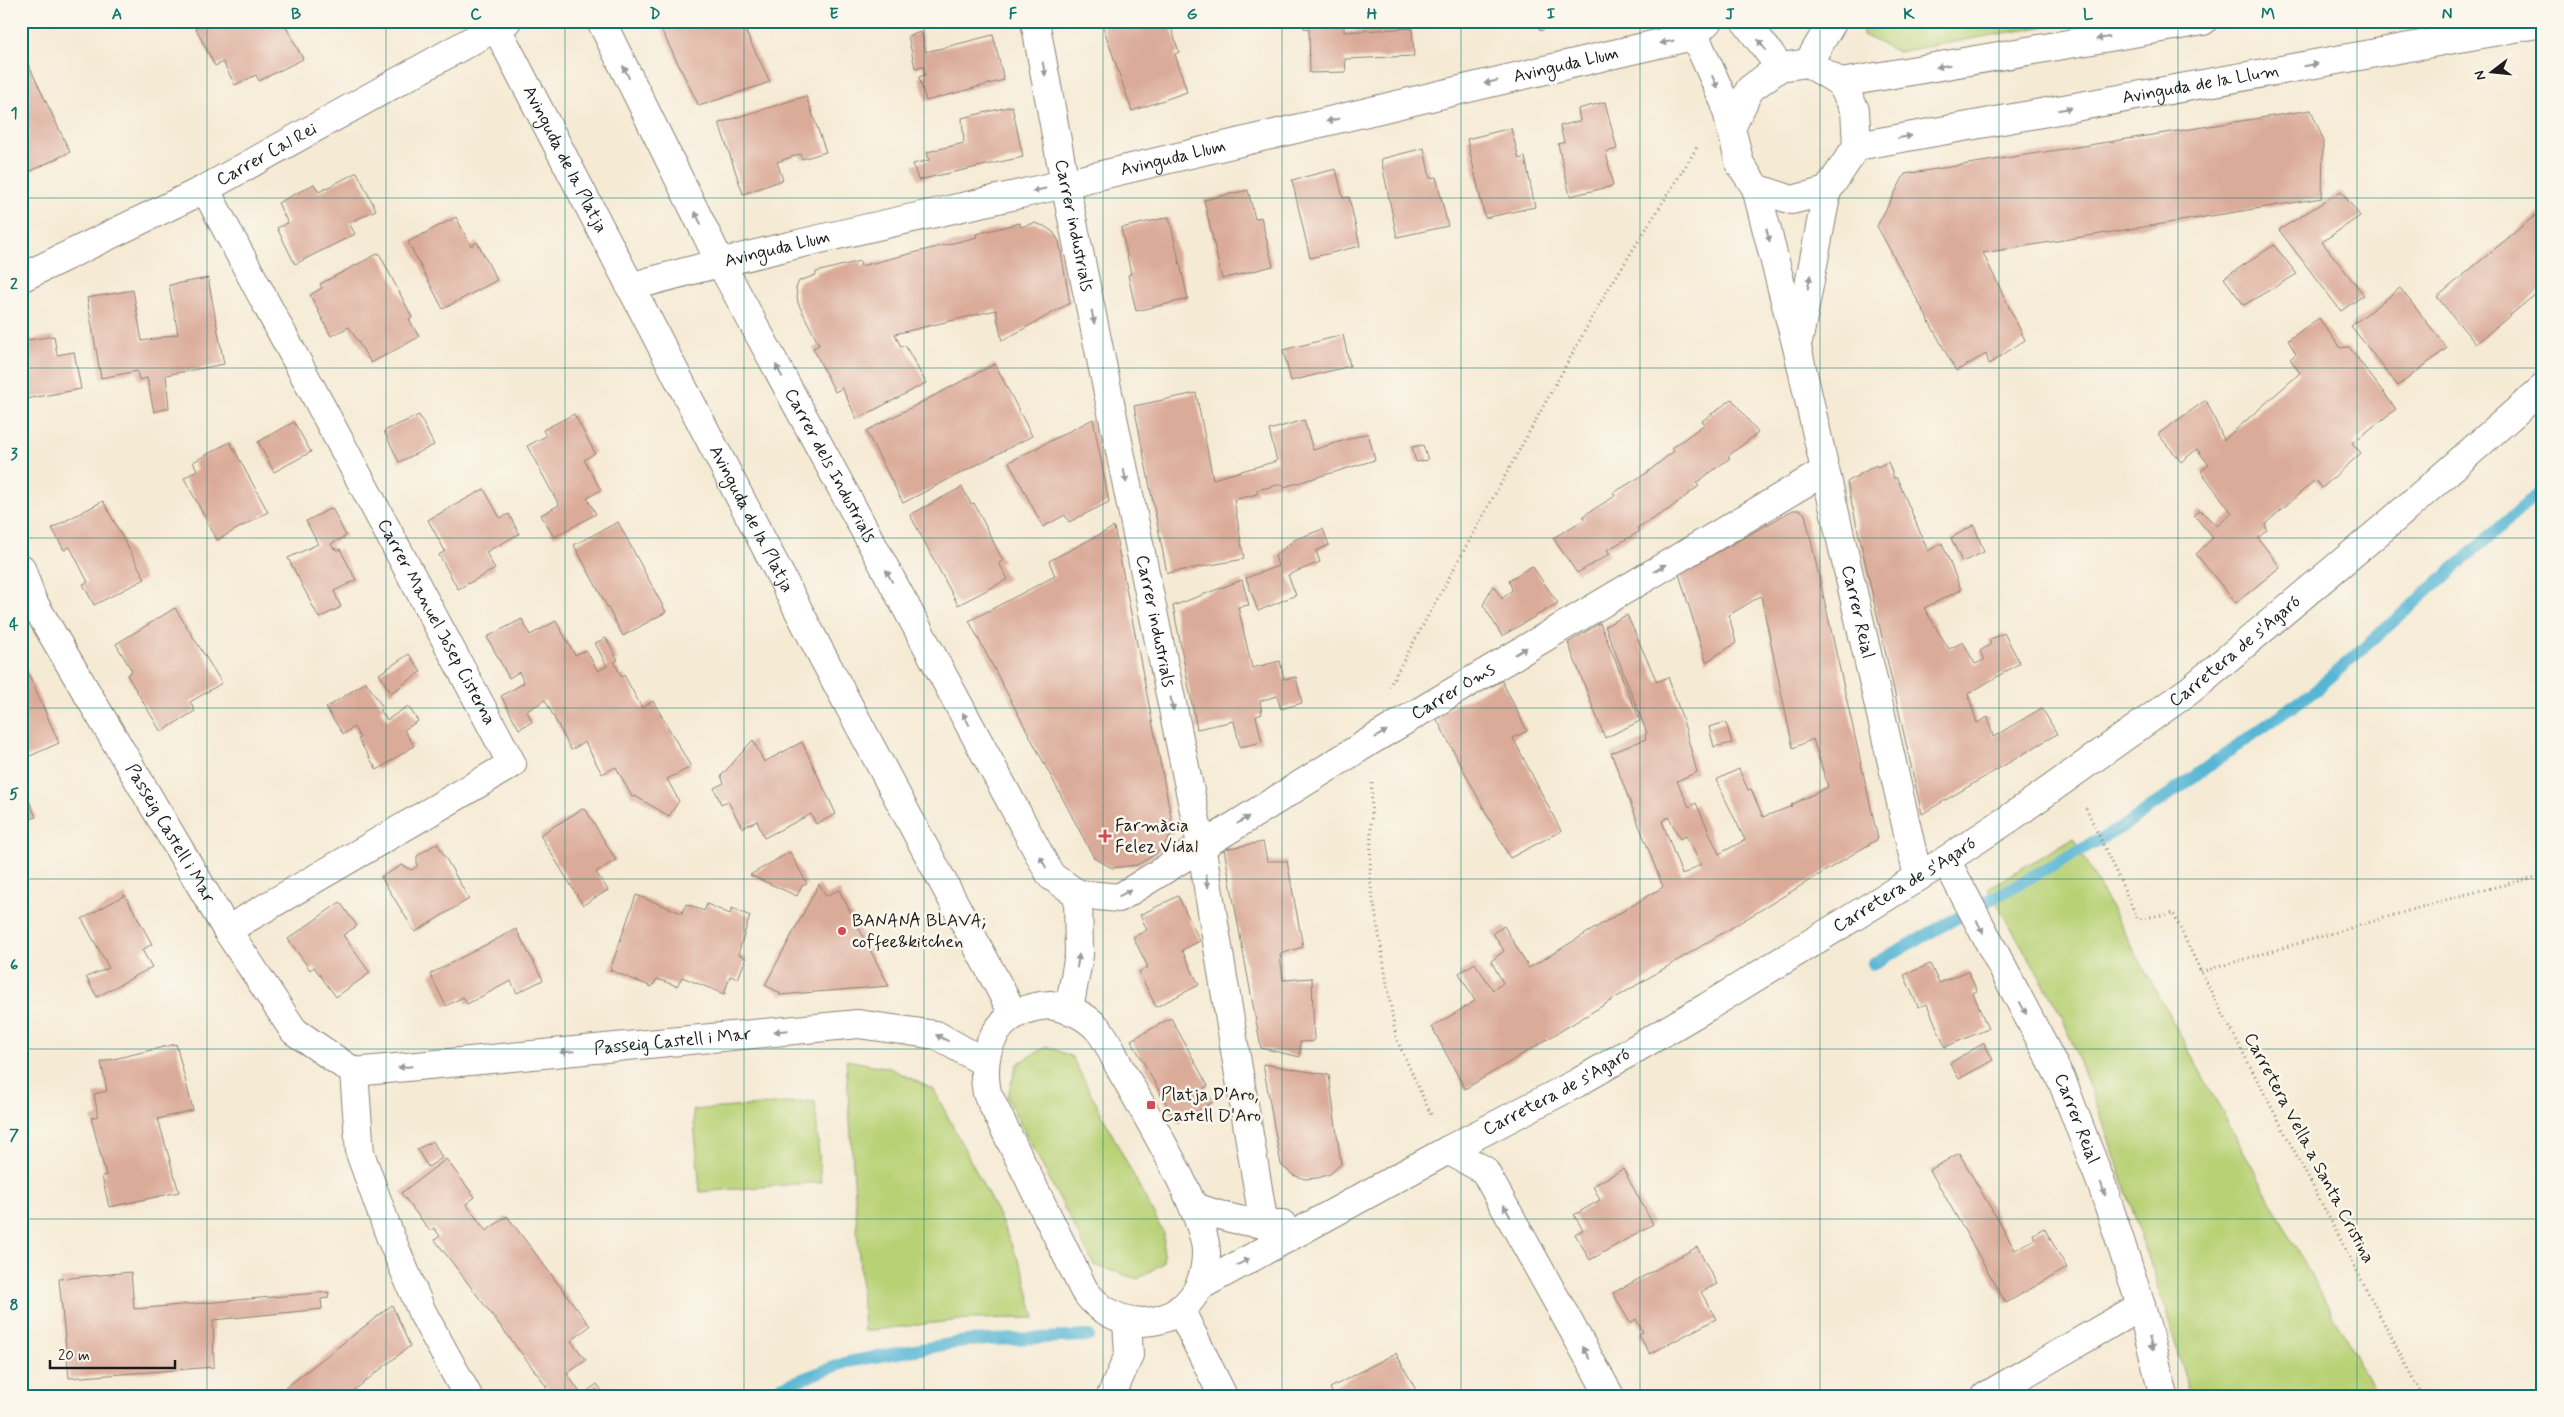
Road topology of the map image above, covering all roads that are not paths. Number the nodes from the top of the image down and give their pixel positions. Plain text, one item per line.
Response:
1 (601, 21) edge
2 (1035, 21) edge
3 (1745, 21) edge
4 (1833, 21) edge
5 (2202, 21) edge
6 (499, 23) edge
7 (2543, 23) edge
8 (1697, 26) edge
9 (1808, 63) junction
10 (1780, 68) junction
11 (1841, 83) junction
12 (1728, 116) junction
13 (1857, 146) junction
14 (1065, 184) junction
15 (1756, 188) junction
16 (205, 189) junction
17 (1827, 191) junction
18 (720, 262) junction
19 (21, 278) edge
20 (630, 287) junction
21 (1797, 347) junction
22 (2543, 388) edge
23 (1825, 471) junction
24 (21, 568) edge
25 (1201, 845) junction
26 (1946, 860) junction
27 (1918, 877) junction
28 (1078, 894) junction
29 (227, 930) junction
30 (1069, 1009) junction
31 (1014, 1016) junction
32 (984, 1062) junction
33 (354, 1072) junction
34 (1448, 1150) junction
35 (1193, 1206) junction
36 (1311, 1224) junction
37 (1264, 1225) junction
38 (1200, 1286) junction
39 (2141, 1306) junction
40 (1180, 1309) junction
41 (1127, 1321) junction
42 (468, 1396) edge
43 (1111, 1396) edge
44 (1222, 1396) edge
45 (1610, 1396) edge
46 (1986, 1396) edge
47 (2164, 1396) edge

18 -> 1 street, Carrer dels Industrials
2 -> 14 street, Carrer industrials
10 -> 3 street
4 - 9 street
5 -> 11 street
6 - 16 street, Carrer Cal Rei
6 - 20 street, Avinguda de la Platja
13 -> 7 street, Avinguda de la Llum
8 -> 12 street
8 -> 14 street, Avinguda Llum
9 - 10 street
9 - 11 street
10 - 12 street
11 - 13 street
12 - 15 street
13 - 17 street
14 -> 18 street, Avinguda Llum
14 -> 25 street, Carrer industrials
15 - 17 street
15 -> 21 street, Carrer Reial
16 - 19 street, Carrer Cal Rei
16 - 29 street, Carrer Manuel Josep Cisterna
21 -> 17 street, Carrer Reial
18 - 20 street, Avinguda Llum
28 -> 18 street, Carrer dels Industrials
20 - 31 street, Avinguda de la Platja
21 - 23 street, Carrer Reial
22 - 26 street, Carretera de s'Agaró
25 -> 23 street, Carrer Oms
23 - 27 street, Carrer Reial
24 - 29 street, Passeig Castell i Mar
28 -> 25 street, Carrer Oms
25 -> 37 street, Carrer industrials
26 - 27 street, Carretera de s'Agaró
26 -> 39 street, Carrer Reial
27 - 34 street, Carretera de s'Agaró
30 -> 28 street
29 - 33 street, Passeig Castell i Mar
30 - 31 street
30 - 35 street
31 - 32 street
32 -> 33 street, Passeig Castell i Mar
32 - 41 street
33 - 42 street
34 - 36 street, Carretera de s'Agaró
45 -> 34 street
35 - 37 street
35 - 38 street
36 - 37 street
38 -> 36 street, Carretera de s'Agaró
38 - 40 street
39 - 46 street
39 -> 47 street, Carrer Reial
40 - 41 street
40 - 44 street
41 - 43 street

